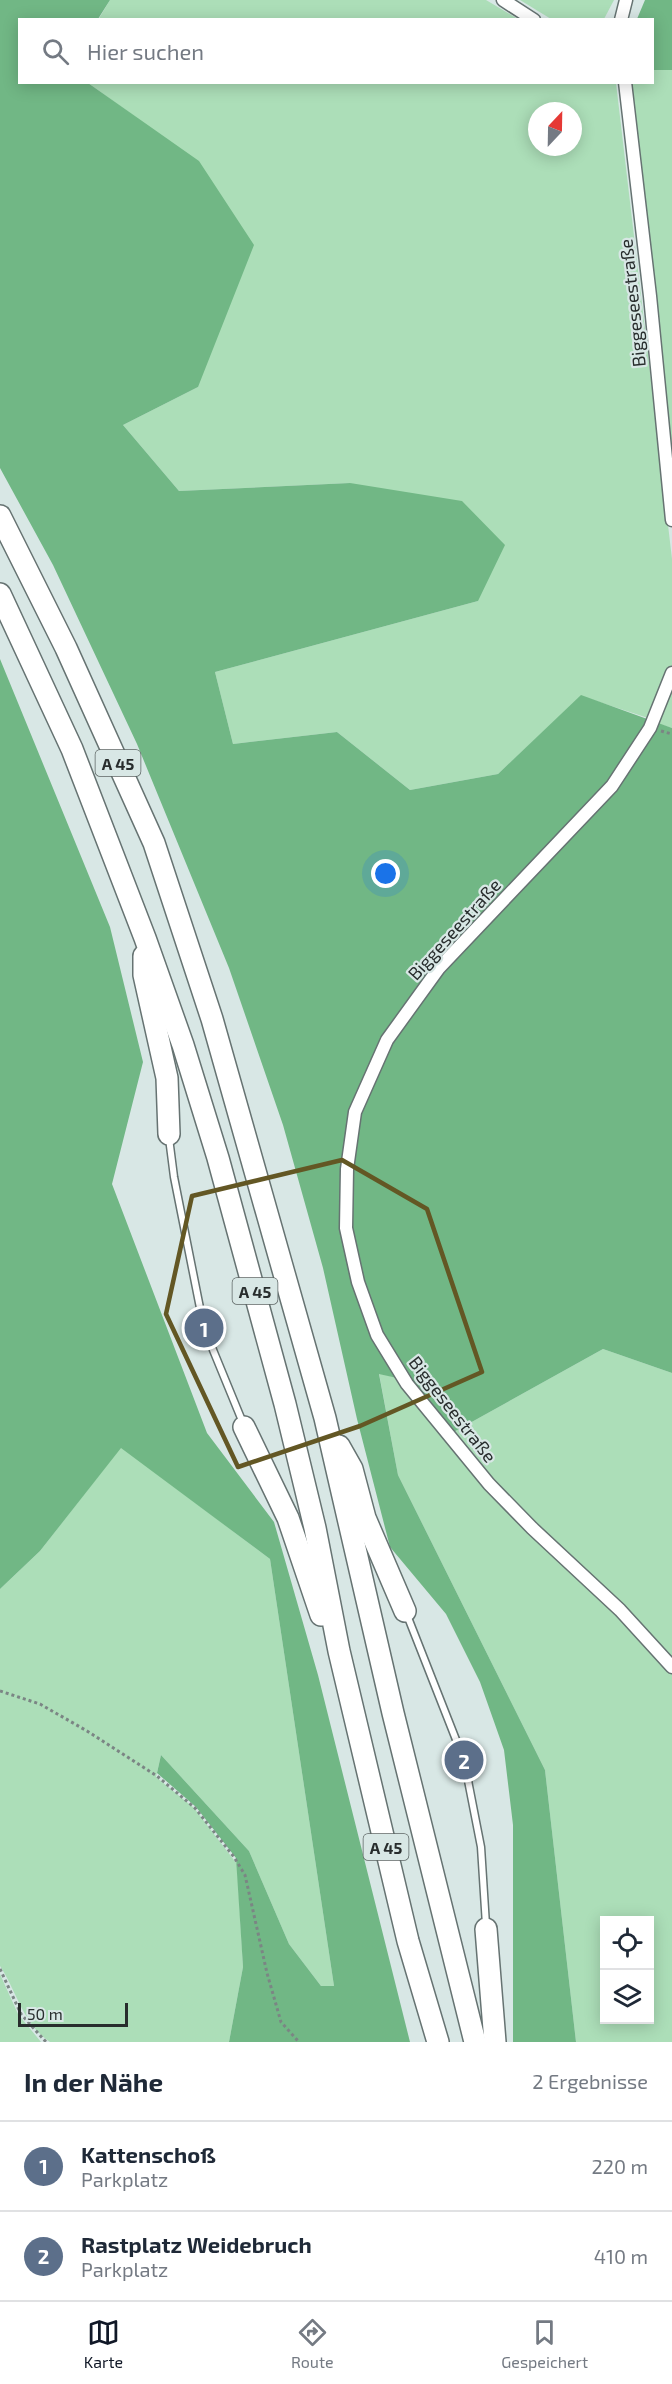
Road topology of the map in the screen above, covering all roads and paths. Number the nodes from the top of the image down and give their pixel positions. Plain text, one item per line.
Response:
1 (503, 0) edge
2 (626, 0) edge
3 (531, 18) edge
4 (622, 18) edge
5 (625, 84) edge
6 (0, 516) edge
7 (672, 520) edge
8 (0, 594) edge
9 (672, 673) edge
10 (145, 938) junction
11 (169, 1134) joint
12 (325, 1419) junction
13 (244, 1426) joint
14 (405, 1611) joint
15 (339, 1651) junction
16 (672, 1667) edge
17 (0, 1691) edge
18 (486, 1929) joint
19 (0, 1968) edge
20 (46, 2042) edge
21 (298, 2042) edge
22 (438, 2042) edge
23 (475, 2042) edge
24 (495, 2042) edge

1 - 3 street
2 - 4 street
5 - 7 street, Biggeseestraße
6 - 12 highway, A 45
8 - 10 highway, A 45
9 - 16 street, Biggeseestraße
10 - 11 highway
10 - 15 highway, A 45
11 - 13 lane
12 - 14 highway
12 - 23 highway, A 45
13 - 15 highway
14 - 18 lane
15 - 22 highway, A 45
17 - 21 path
18 - 24 highway
19 - 20 path

